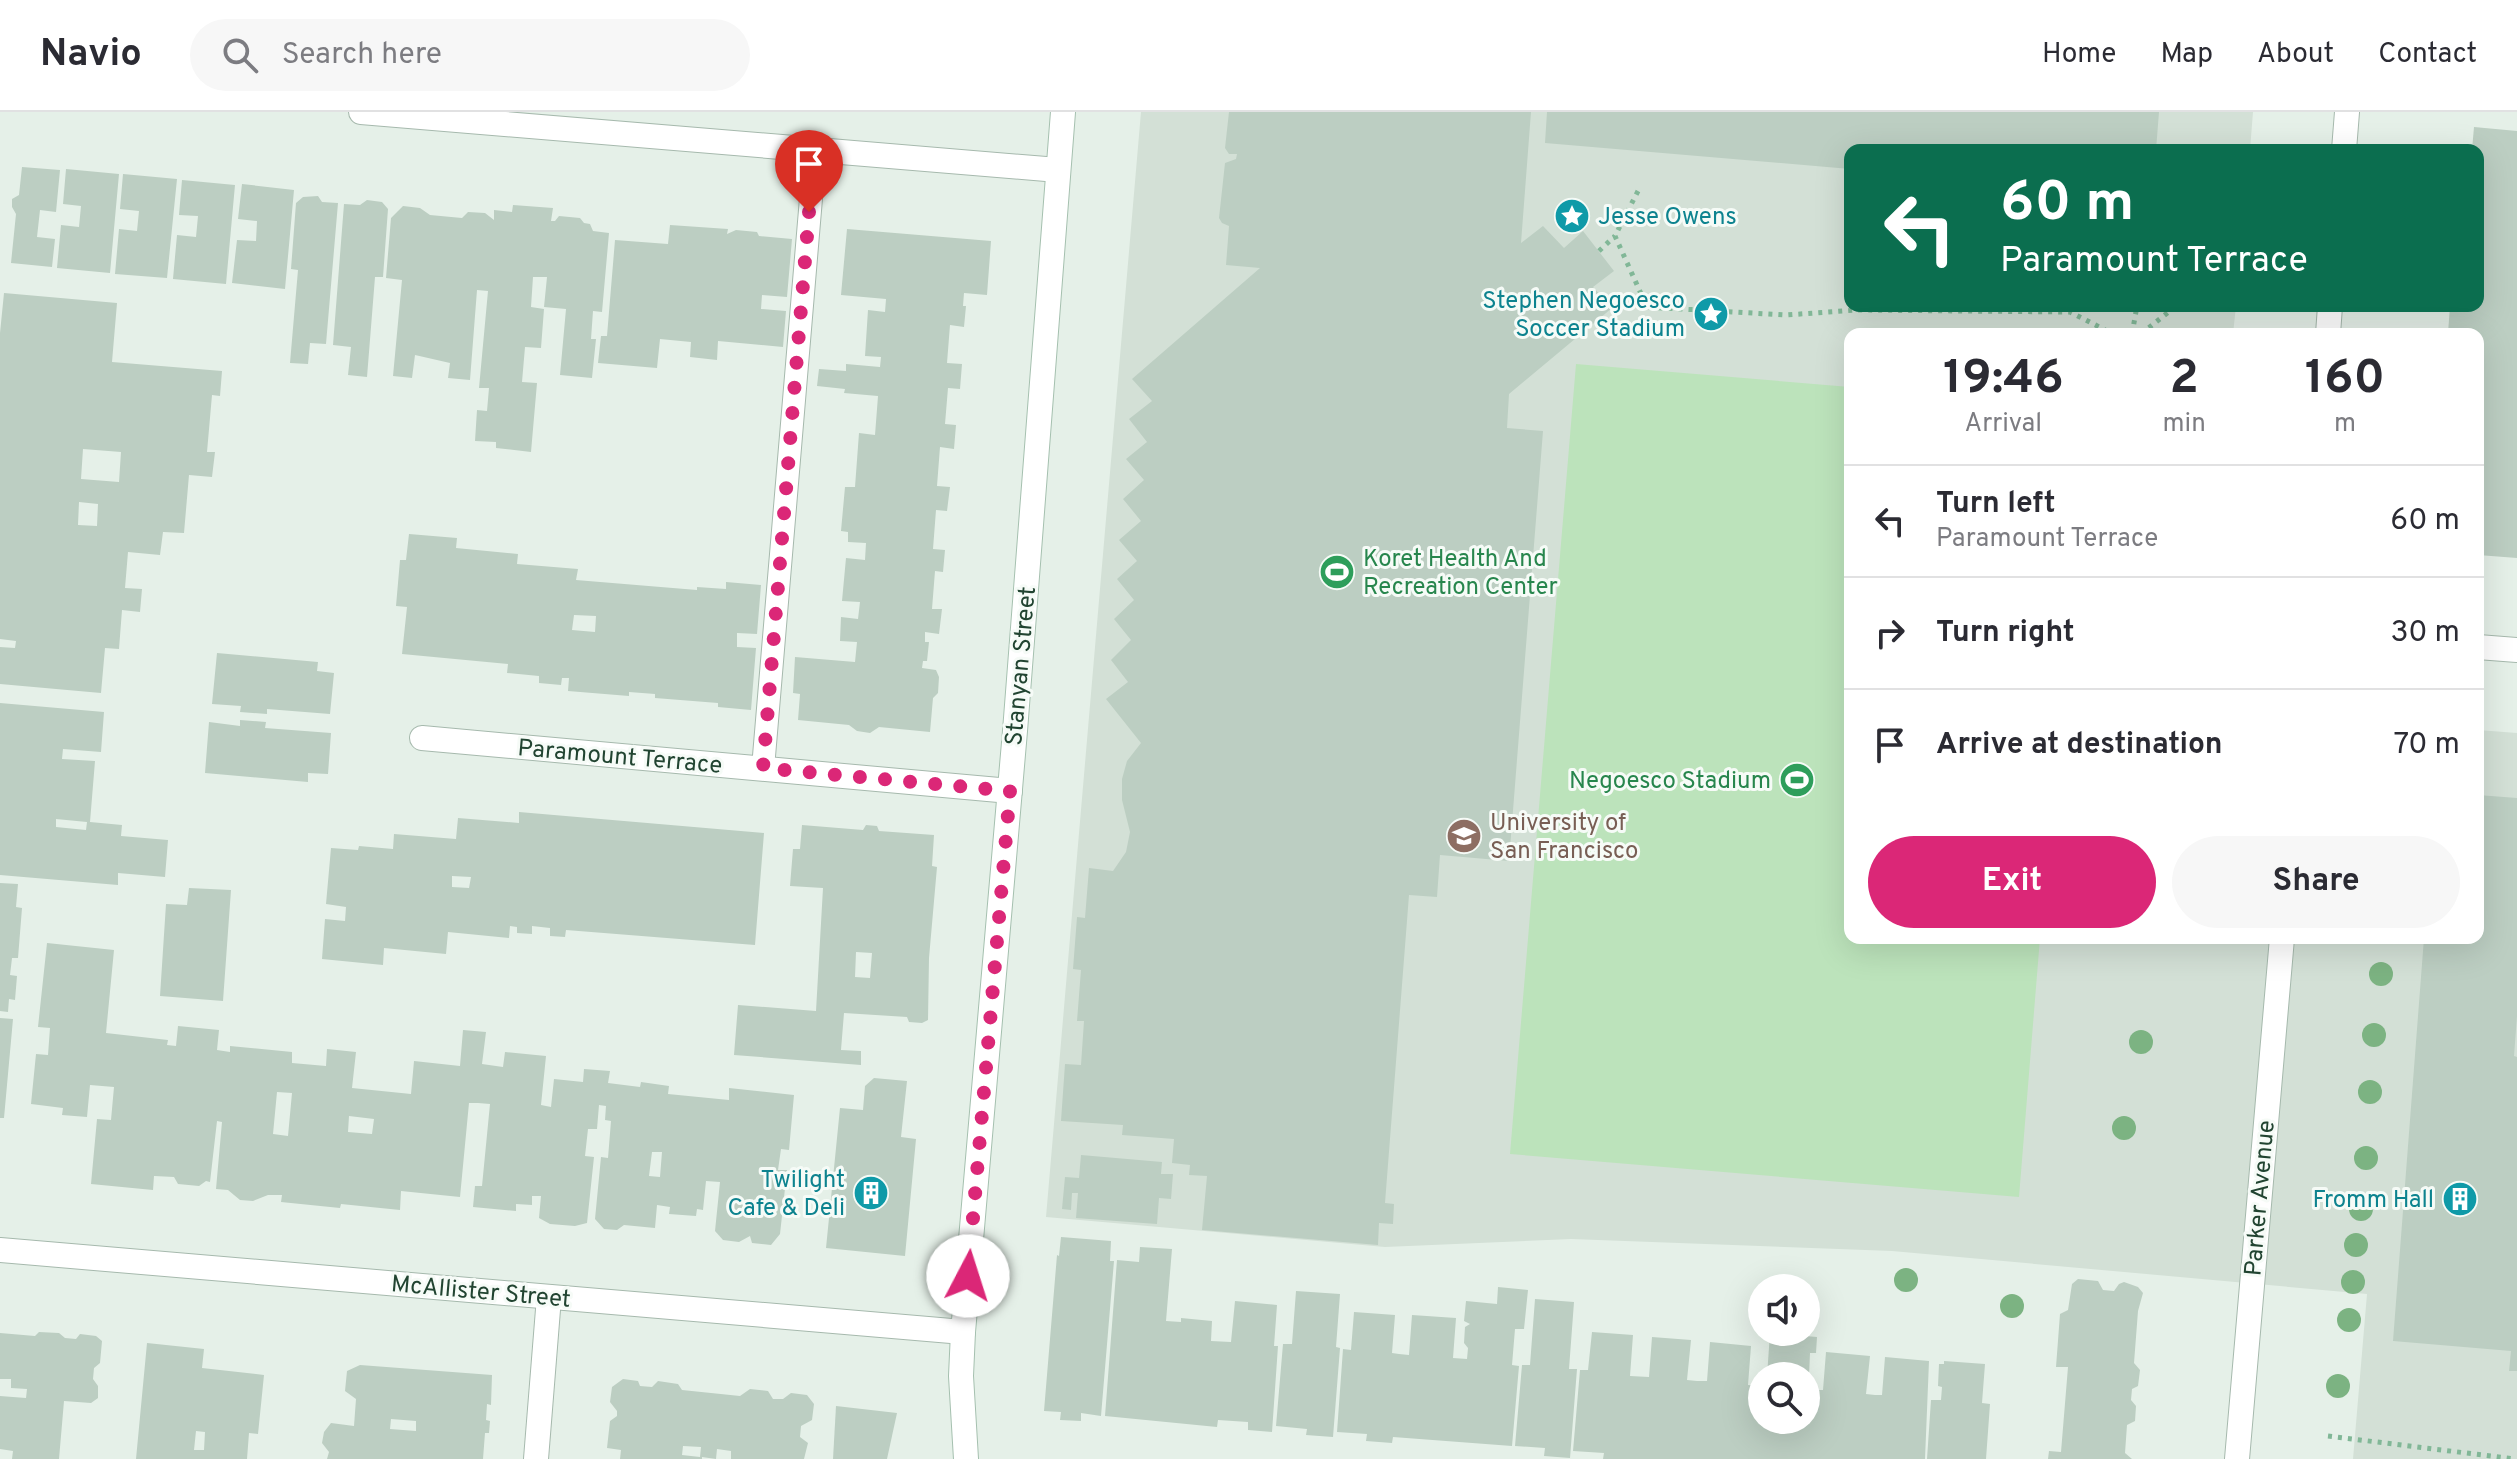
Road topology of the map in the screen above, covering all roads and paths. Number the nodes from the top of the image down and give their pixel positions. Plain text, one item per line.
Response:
1 (361, 112) edge
2 (1063, 112) edge
3 (2347, 112) edge
4 (2344, 144) edge
5 (815, 151) junction
6 (1058, 170) junction
7 (1638, 191) dead end
8 (1615, 236) junction
9 (1599, 251) dead end
10 (1844, 311) edge
11 (2070, 312) edge
12 (2168, 312) edge
13 (2101, 328) edge
14 (2148, 328) edge
15 (2484, 647) edge
16 (2517, 650) edge
17 (422, 738) dead end
18 (763, 768) junction
19 (1010, 791) junction
20 (2281, 944) edge
21 (0, 1250) edge
22 (549, 1297) junction
23 (963, 1332) junction
24 (2328, 1436) dead end
25 (536, 1459) edge
26 (966, 1459) edge
27 (2237, 1459) edge
28 (2515, 1459) edge

1 - 5 street
2 - 6 street, Stanyan Street
3 - 4 street
5 - 6 street
5 - 18 lane
6 - 19 street, Stanyan Street
7 - 8 path
8 - 9 path
8 - 10 path
11 - 13 path
12 - 14 path
15 - 16 street
17 - 18 street, Paramount Terrace
18 - 19 street, Paramount Terrace
19 - 23 street, Stanyan Street
20 - 27 street, Parker Avenue
21 - 22 street, McAllister Street
22 - 23 street, McAllister Street
22 - 25 street
23 - 26 street, Stanyan Street
24 - 28 path

